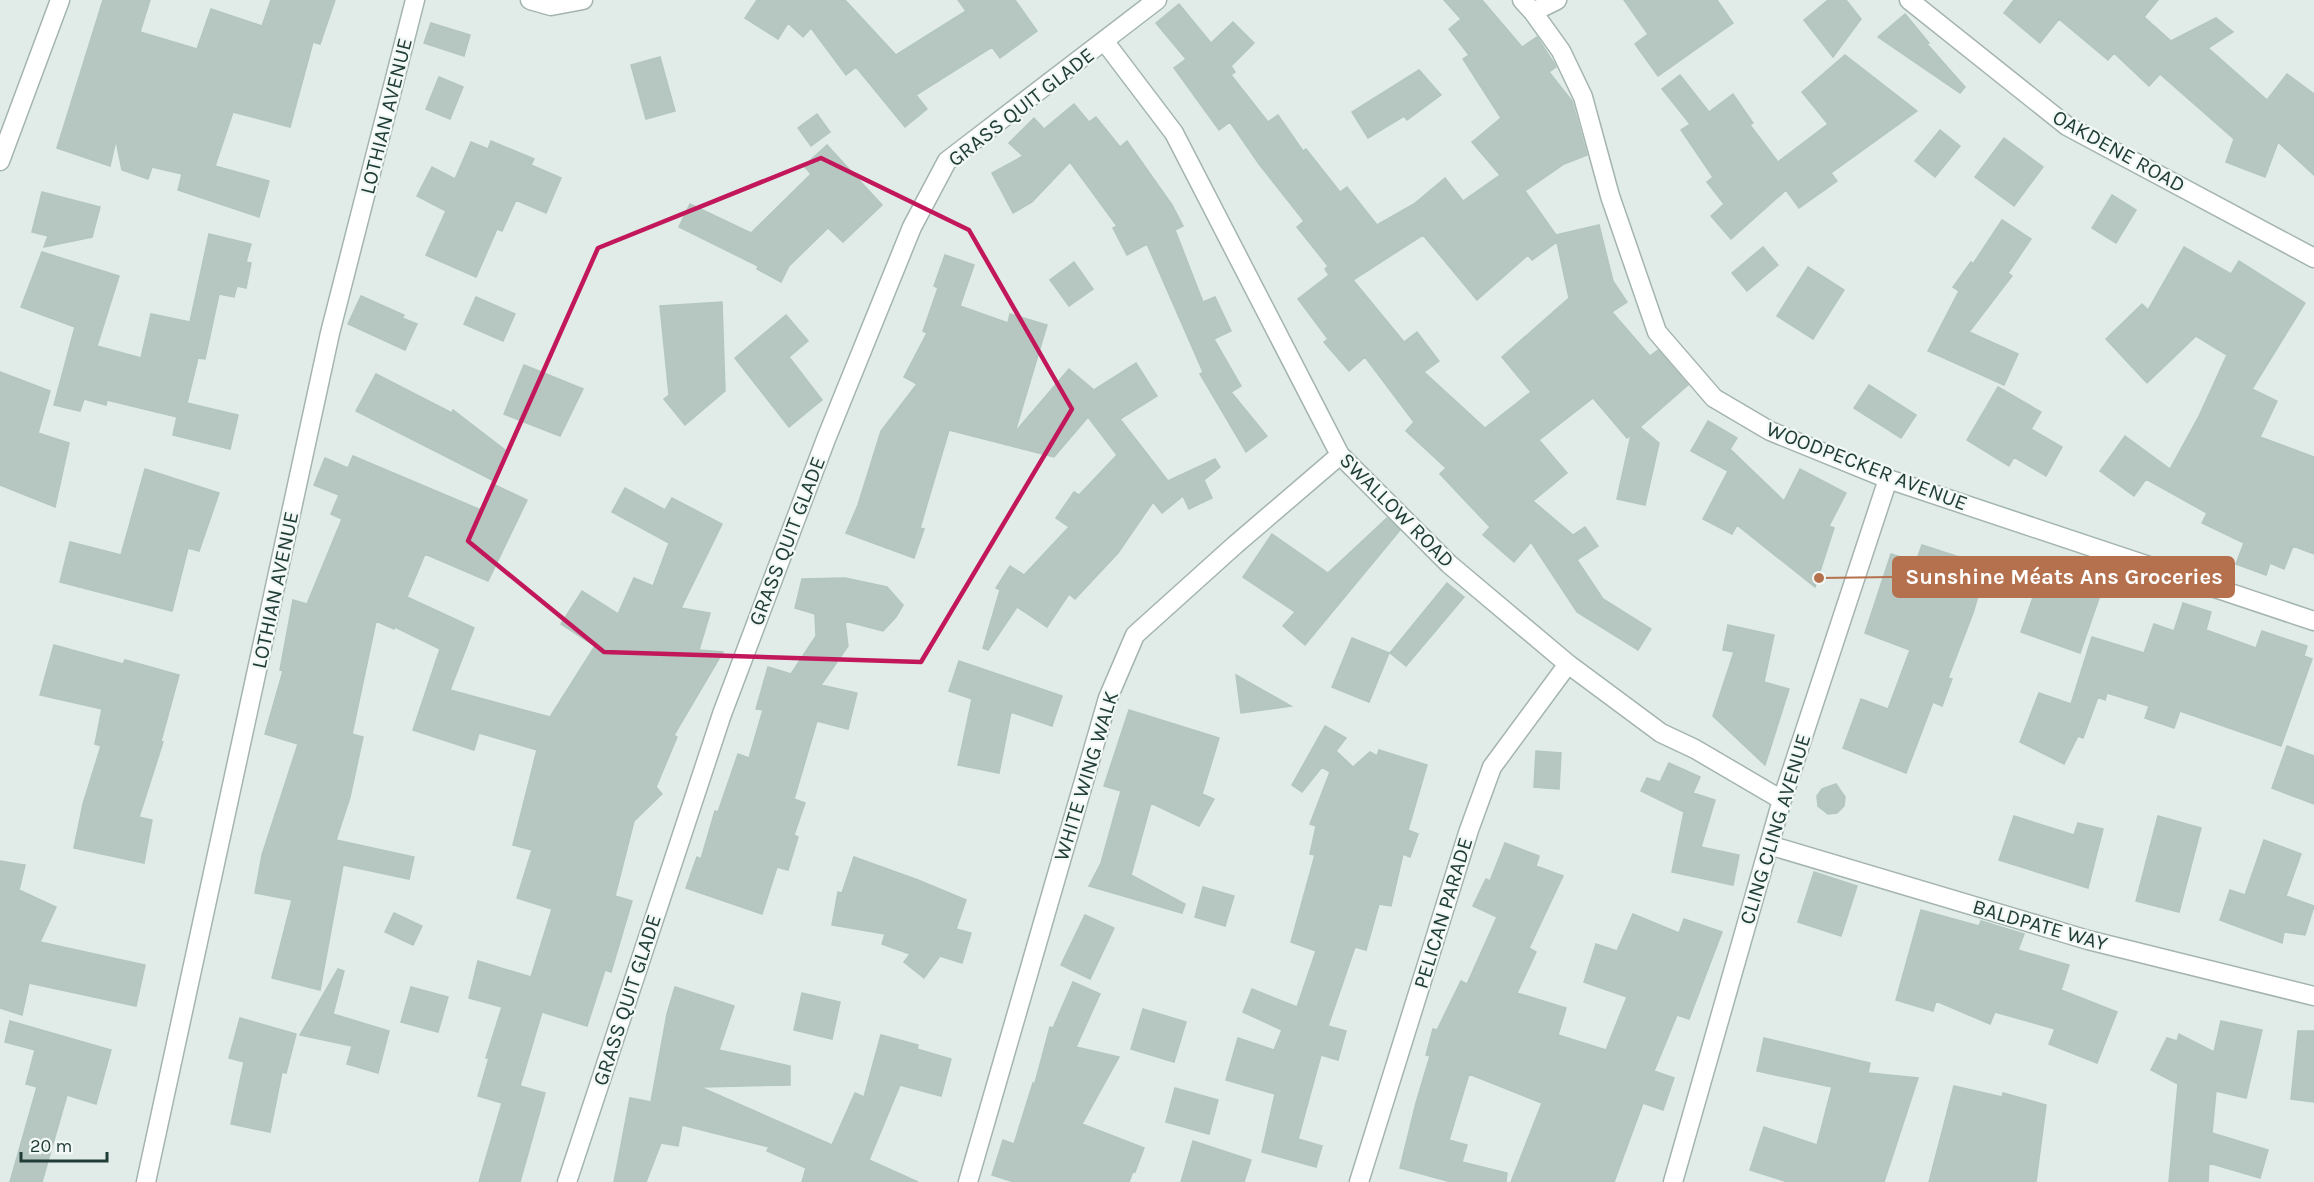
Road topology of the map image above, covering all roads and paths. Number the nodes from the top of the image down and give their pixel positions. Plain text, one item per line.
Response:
1 (60, 0) edge
2 (415, 0) edge
3 (530, 0) edge
4 (583, 0) edge
5 (1157, 0) edge
6 (1557, 0) edge
7 (1909, 0) edge
8 (1528, 6) edge
9 (1105, 42) junction
10 (0, 161) edge
11 (2314, 258) edge
12 (1340, 455) junction
13 (1888, 479) junction
14 (2314, 621) edge
15 (1568, 664) junction
16 (1782, 800) junction
17 (1769, 845) junction
18 (2314, 996) edge
19 (146, 1182) edge
20 (567, 1182) edge
21 (968, 1182) edge
22 (1359, 1182) edge
23 (1673, 1182) edge

1 - 10 street
2 - 19 street, LOTHIAN AVENUE
3 - 4 street
5 - 9 street, GRASS QUIT GLADE
6 - 8 street
7 - 11 street, OAKDENE ROAD
8 - 13 street, WOODPECKER AVENUE
9 - 12 street, SWALLOW ROAD
9 - 20 street, GRASS QUIT GLADE
12 - 15 street, SWALLOW ROAD
12 - 21 street, WHITE WING WALK
13 - 14 street, WOODPECKER AVENUE
13 - 16 street, CLING CLING AVENUE
15 - 16 street, SWALLOW ROAD
15 - 22 street, PELICAN PARADE
16 - 17 street, CLING CLING AVENUE
17 - 18 street, BALDPATE WAY
17 - 23 street, CLING CLING AVENUE

